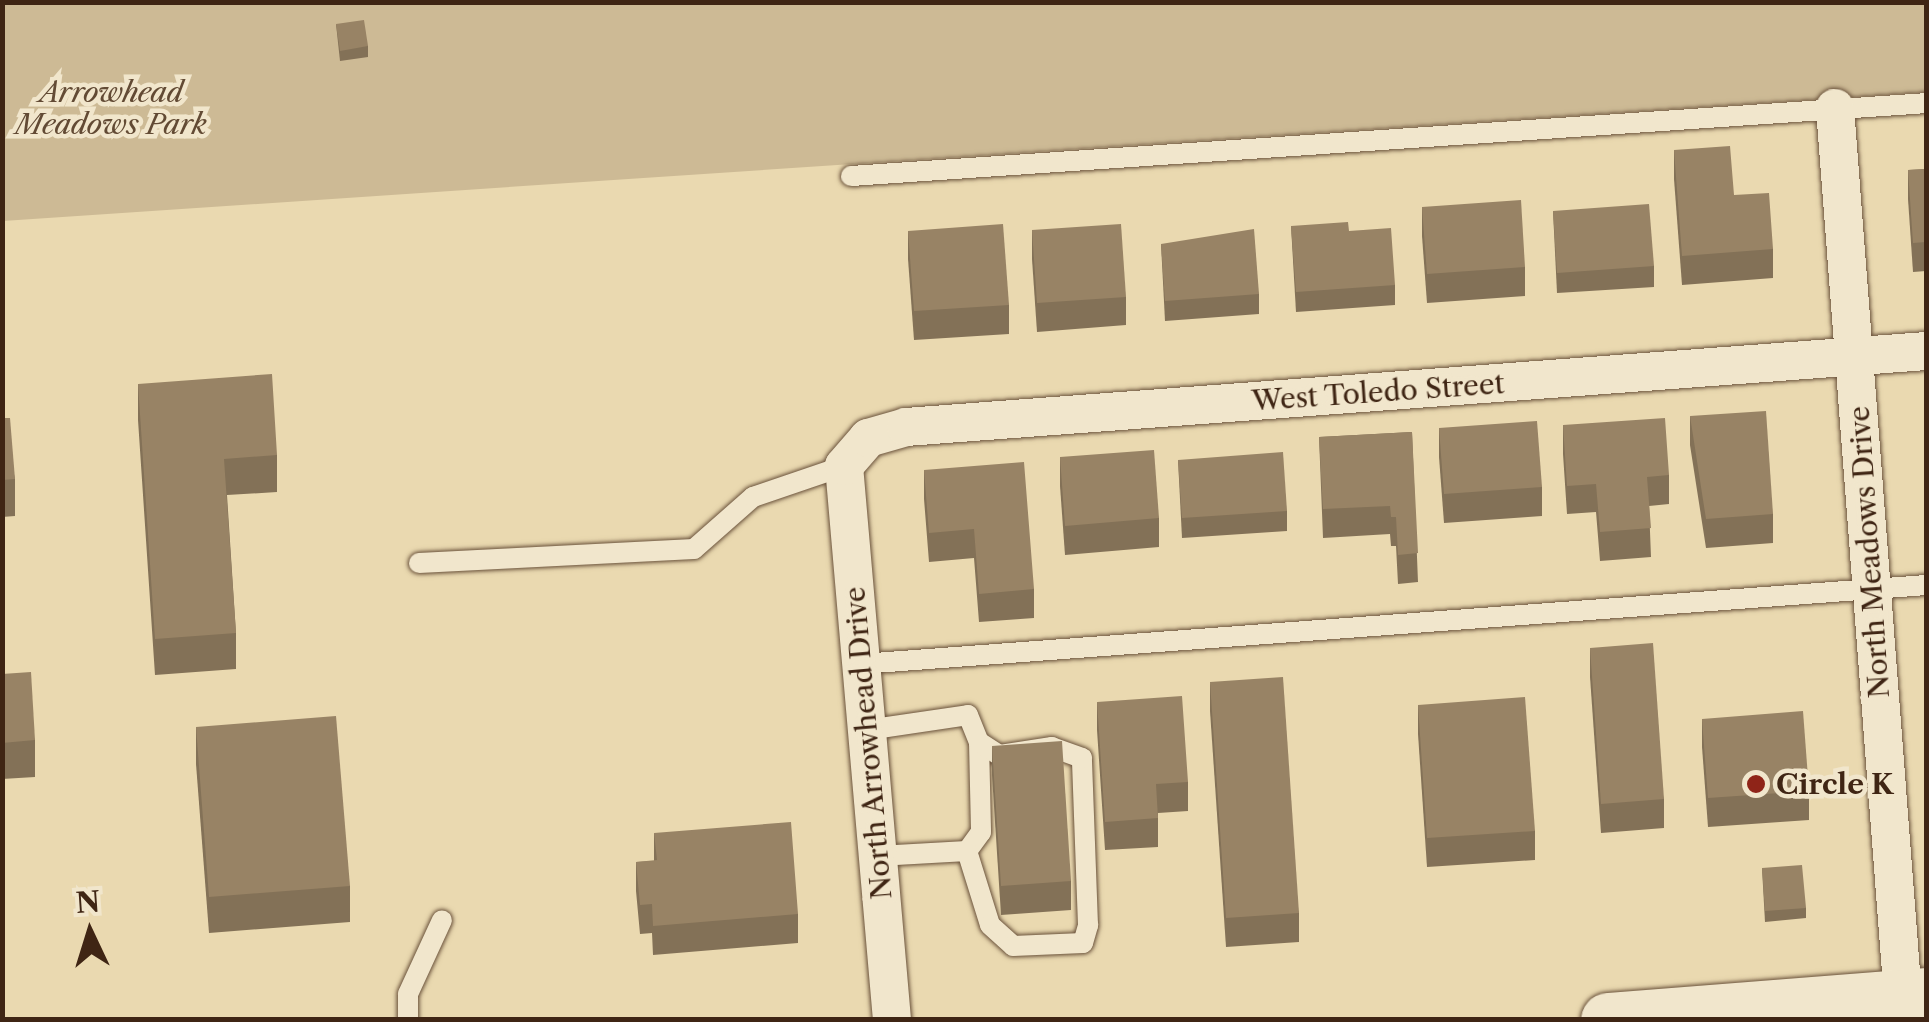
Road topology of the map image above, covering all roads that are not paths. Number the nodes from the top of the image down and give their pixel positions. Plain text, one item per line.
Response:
1 (1926, 103) edge
2 (1835, 108) junction
3 (850, 176) dead end
4 (1926, 351) edge
5 (1854, 356) junction
6 (844, 466) junction
7 (419, 563) dead end
8 (1926, 586) edge
9 (1872, 590) junction
10 (860, 664) junction
11 (867, 730) junction
12 (980, 742) junction
13 (967, 851) junction
14 (878, 856) junction
15 (442, 920) dead end
16 (1915, 996) edge
17 (408, 1020) edge
18 (892, 1020) edge
19 (1608, 1020) edge

1 - 2 lane
2 - 3 lane
2 - 5 street, North Meadows Drive
4 - 5 street, West Toledo Street
5 - 6 street, West Toledo Street
5 - 9 street, North Meadows Drive
6 - 7 lane
6 - 10 street, North Arrowhead Drive
8 - 9 lane
9 - 10 lane
9 - 16 street, North Meadows Drive
10 - 11 street, North Arrowhead Drive
11 - 12 lane
11 - 14 street, North Arrowhead Drive
12 - 13 lane
12 - 13 lane
13 - 14 lane
14 - 18 street, North Arrowhead Drive
15 - 17 lane
16 - 19 main road

